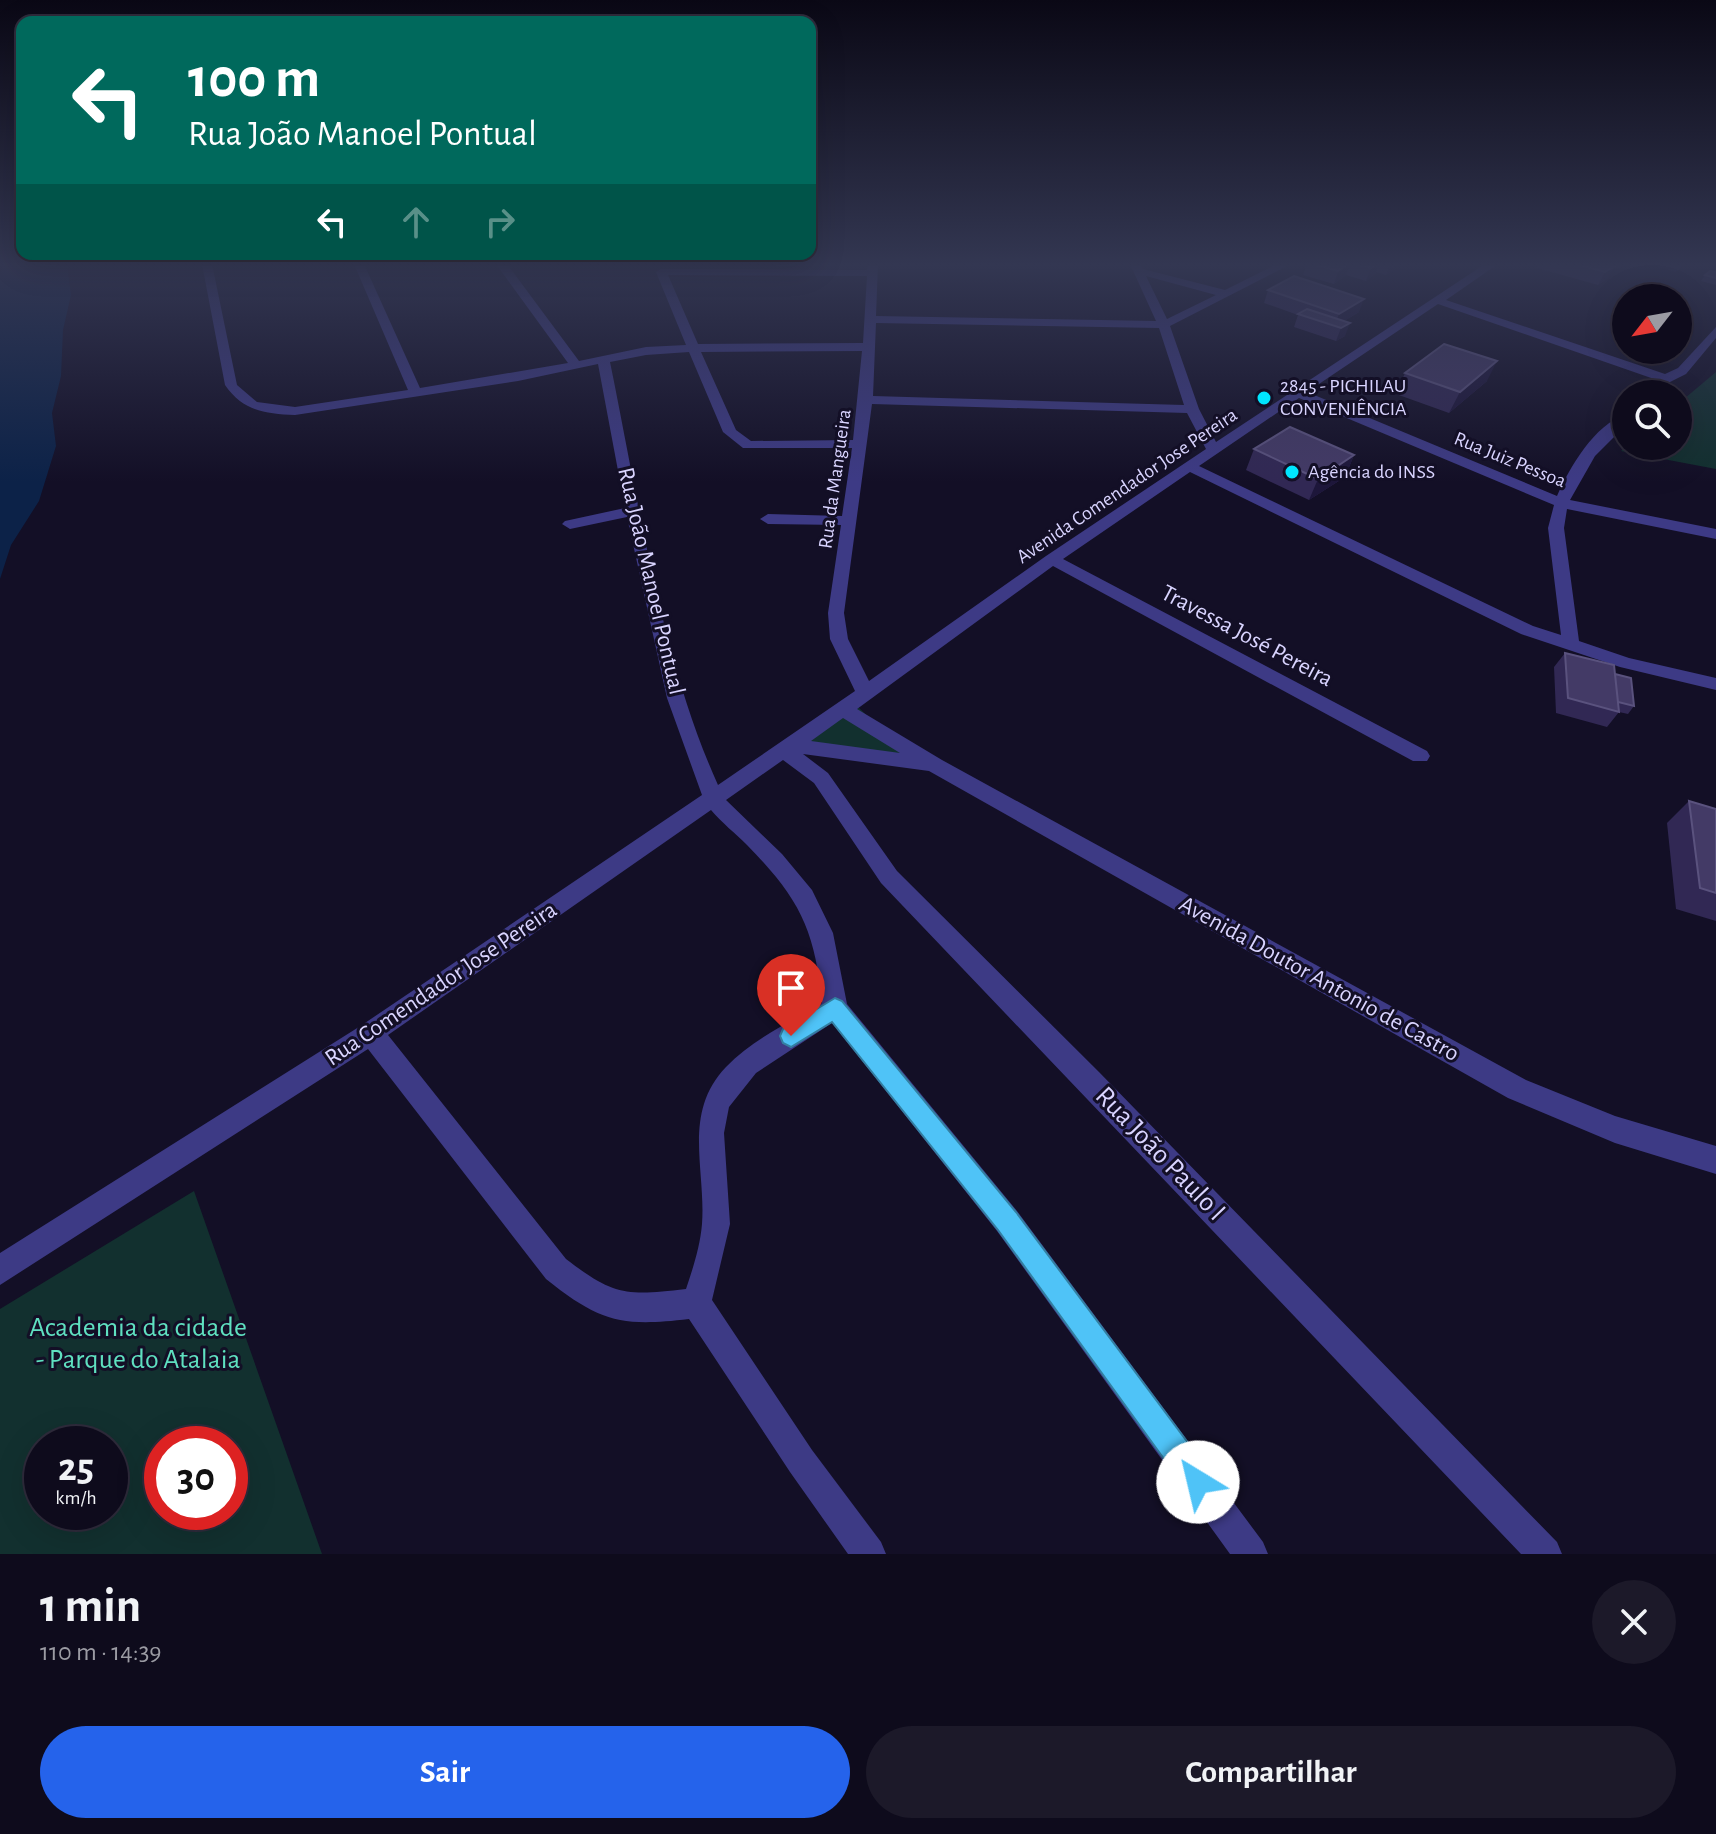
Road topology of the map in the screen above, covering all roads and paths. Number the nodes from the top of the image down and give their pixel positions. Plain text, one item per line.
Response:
1 (221, 337) edge
2 (391, 337) edge
3 (555, 337) edge
4 (687, 337) edge
5 (870, 337) edge
6 (1168, 337) edge
7 (1385, 337) edge
8 (1542, 337) edge
9 (1711, 337) edge
10 (868, 347) junction
11 (692, 348) junction
12 (603, 359) junction
13 (576, 365) junction
14 (1666, 379) joint
15 (415, 391) junction
16 (1298, 393) junction
17 (866, 400) junction
18 (1192, 409) junction
19 (1612, 430) edge
20 (858, 444) junction
21 (1214, 451) junction
22 (1190, 467) junction
23 (1561, 503) junction
24 (632, 511) junction
25 (768, 519) dead end
26 (849, 521) junction
27 (570, 524) dead end
28 (1716, 534) edge
29 (1052, 559) junction
30 (1571, 646) junction
31 (1716, 684) edge
32 (865, 692) junction
33 (843, 709) junction
34 (788, 747) junction
35 (1420, 756) dead end
36 (935, 765) junction
37 (713, 799) junction
38 (835, 1008) junction
39 (371, 1033) junction
40 (1716, 1160) edge
41 (5, 1267) edge
42 (696, 1303) junction
43 (869, 1554) edge
44 (1251, 1554) edge
45 (1545, 1554) edge

1 - 15 street
2 - 15 street
3 - 13 street
4 - 11 street
5 - 10 street, Rua da Mangueira
6 - 18 street
7 - 16 street, Avenida Comendador Jose Pereira
8 - 14 street
9 - 14 street
10 - 11 street
10 - 17 street, Rua da Mangueira
11 - 12 street
11 - 20 street
12 - 13 street
12 - 24 street, Rua João Manoel Pontual
13 - 15 street
16 - 21 street, Avenida Comendador Jose Pereira
16 - 23 street, Rua Juiz Pessoa
17 - 18 street
17 - 20 street, Rua da Mangueira
18 - 21 street
19 - 23 street
20 - 26 street, Rua da Mangueira
21 - 22 street, Avenida Comendador Jose Pereira
22 - 29 street, Avenida Comendador Jose Pereira
22 - 30 street
23 - 28 street, Rua Juiz Pessoa
23 - 30 street
24 - 27 street
24 - 37 street, Rua João Manoel Pontual
25 - 26 street
26 - 32 street, Rua da Mangueira
29 - 32 street, Avenida Comendador Jose Pereira
29 - 35 street, Travessa José Pereira
30 - 31 street
32 - 33 street, Rua Comendador Jose Pereira
33 - 34 street, Rua Comendador Jose Pereira
33 - 36 street, Avenida Doutor Antonio de Castro
34 - 36 street, Avenida Doutor Antonio de Castro
34 - 37 street, Rua Comendador Jose Pereira
34 - 45 street, Rua João Paulo I
36 - 40 street, Avenida Doutor Antonio de Castro
37 - 38 street
37 - 39 street, Rua Comendador Jose Pereira
38 - 42 street
38 - 44 street
39 - 41 street, Rua Comendador Jose Pereira
39 - 42 street
42 - 43 street

